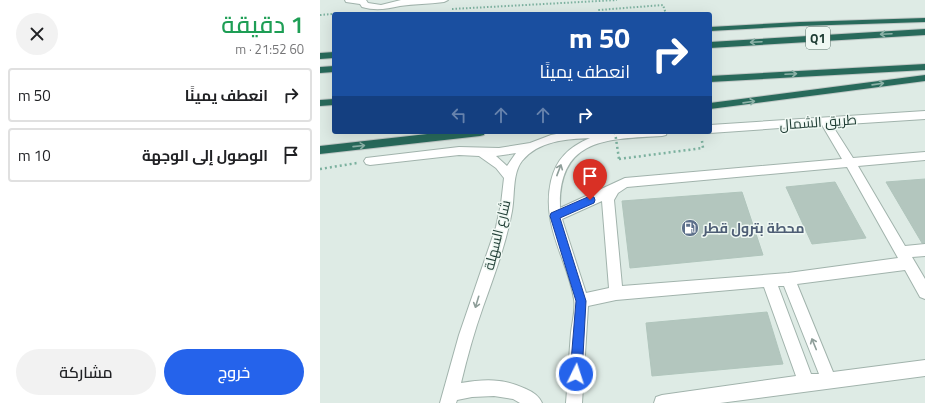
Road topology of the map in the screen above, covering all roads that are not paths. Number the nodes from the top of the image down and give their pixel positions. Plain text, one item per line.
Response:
1 (349, 0) edge
2 (407, 0) edge
3 (444, 0) edge
4 (362, 1) edge
5 (398, 4) junction
6 (925, 20) edge
7 (712, 29) edge
8 (925, 32) edge
9 (712, 45) edge
10 (332, 55) edge
11 (320, 56) edge
12 (925, 67) edge
13 (332, 69) edge
14 (320, 70) edge
15 (925, 78) edge
16 (712, 79) edge
17 (332, 102) edge
18 (320, 103) edge
19 (712, 106) edge
20 (925, 115) edge
21 (825, 122) junction
22 (712, 129) edge
23 (462, 134) edge
24 (614, 134) edge
25 (531, 147) junction
26 (320, 150) edge
27 (483, 153) junction
28 (925, 156) edge
29 (370, 161) road end
30 (850, 162) junction
31 (509, 176) junction
32 (614, 190) junction
33 (555, 216) junction
34 (925, 250) edge
35 (905, 258) junction
36 (788, 279) junction
37 (769, 280) junction
38 (925, 292) edge
39 (616, 293) junction
40 (581, 301) junction
41 (925, 368) edge
42 (829, 380) junction
43 (806, 383) junction
44 (449, 398) edge
45 (534, 403) edge
46 (574, 403) edge
47 (662, 403) edge

1 - 4 street
2 - 5 street
3 - 5 street
4 - 5 street
6 - 7 highway
8 -> 9 highway, Q1
10 - 11 highway
16 -> 12 highway
13 - 14 highway
19 -> 15 highway
17 - 18 highway
20 - 21 street, طريق الشمال
21 - 22 street, طريق الشمال
21 - 30 street
26 -> 23 highway
24 - 25 street, شارع السهلة
33 -> 24 street
25 - 27 street
25 - 31 street, شارع السهلة
27 - 29 street
27 - 31 street
28 - 30 street
30 - 32 street
30 - 35 street
31 -> 44 street, شارع السهلة
32 - 33 street
32 - 39 street
33 - 40 street
34 - 35 street
35 - 36 street
35 - 38 street
36 - 37 street
42 -> 36 street
37 - 39 street
37 - 43 street
39 - 40 street
40 - 46 street
41 - 42 street
42 - 43 street
43 - 47 street
44 - 45 street

